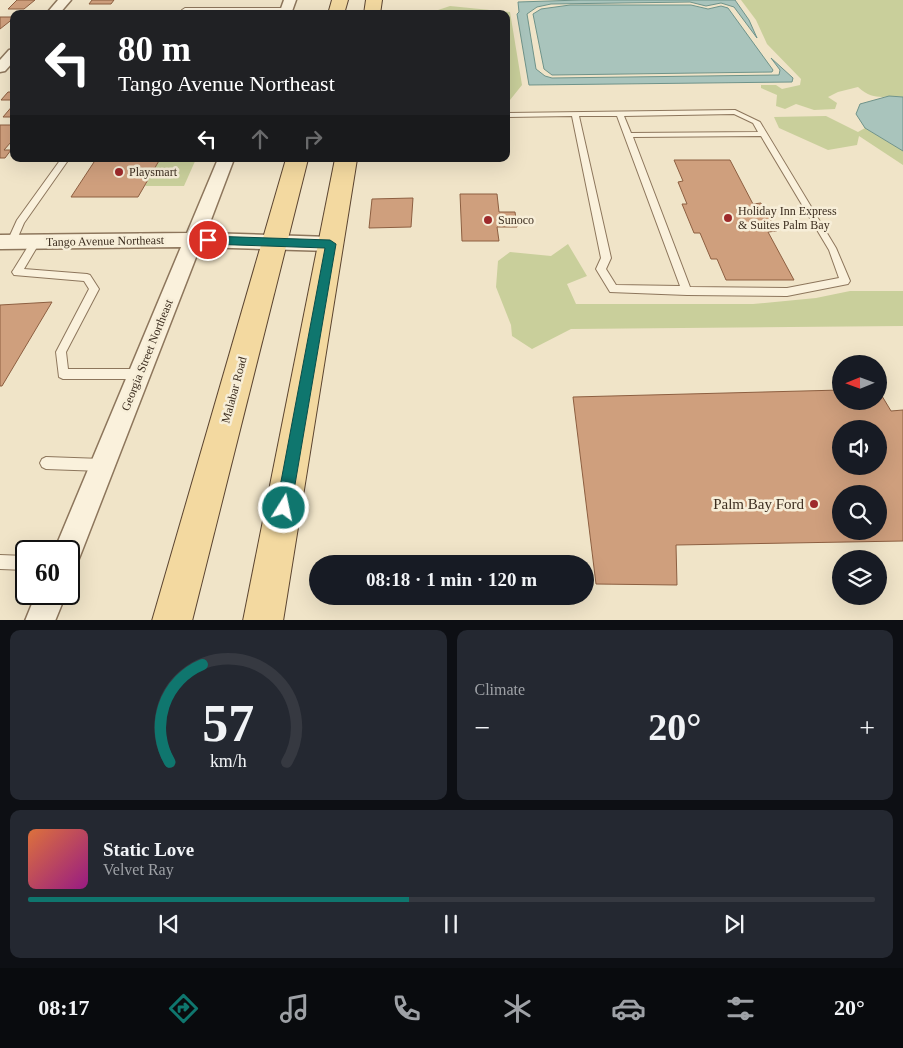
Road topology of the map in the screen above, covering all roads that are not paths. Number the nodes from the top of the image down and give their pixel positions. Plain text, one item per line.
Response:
1 (66, 0) edge
2 (191, 3) dead end
3 (287, 8) edge
4 (56, 10) edge
5 (185, 10) edge
6 (235, 10) edge
7 (10, 57) edge
8 (0, 68) edge
9 (574, 114) junction
10 (620, 114) junction
11 (510, 115) edge
12 (763, 134) junction
13 (628, 135) junction
14 (63, 162) edge
15 (225, 162) edge
16 (295, 162) edge
17 (345, 162) edge
18 (193, 240) junction
19 (274, 241) junction
20 (6, 242) edge
21 (35, 242) junction
22 (330, 244) junction
23 (687, 290) junction
24 (139, 374) junction
25 (46, 463) dead end
26 (103, 465) junction
27 (72, 540) edge
28 (0, 562) edge
29 (15, 562) edge
30 (46, 605) edge
31 (40, 620) edge
32 (172, 620) edge
33 (263, 620) edge

1 - 4 street
2 - 5 lane
3 - 6 lane
7 - 8 street
9 - 10 lane
9 - 11 lane
9 - 23 lane
10 - 12 lane
10 - 13 lane
12 - 13 lane
12 - 23 lane
13 - 23 lane
14 - 20 lane
15 - 18 street, Georgia Street Northeast
16 - 19 main road, Malabar Road
17 - 22 main road
18 - 19 street, Tango Avenue Northeast
18 - 21 street, Tango Avenue Northeast
18 - 24 street, Georgia Street Northeast
19 - 22 street, Tango Avenue Northeast
19 - 32 main road, Malabar Road
20 - 21 street, Tango Avenue Northeast
21 - 24 lane
22 - 33 main road
24 - 26 street, Georgia Street Northeast
25 - 26 lane
26 - 27 street, Georgia Street Northeast
28 - 29 lane
30 - 31 street

